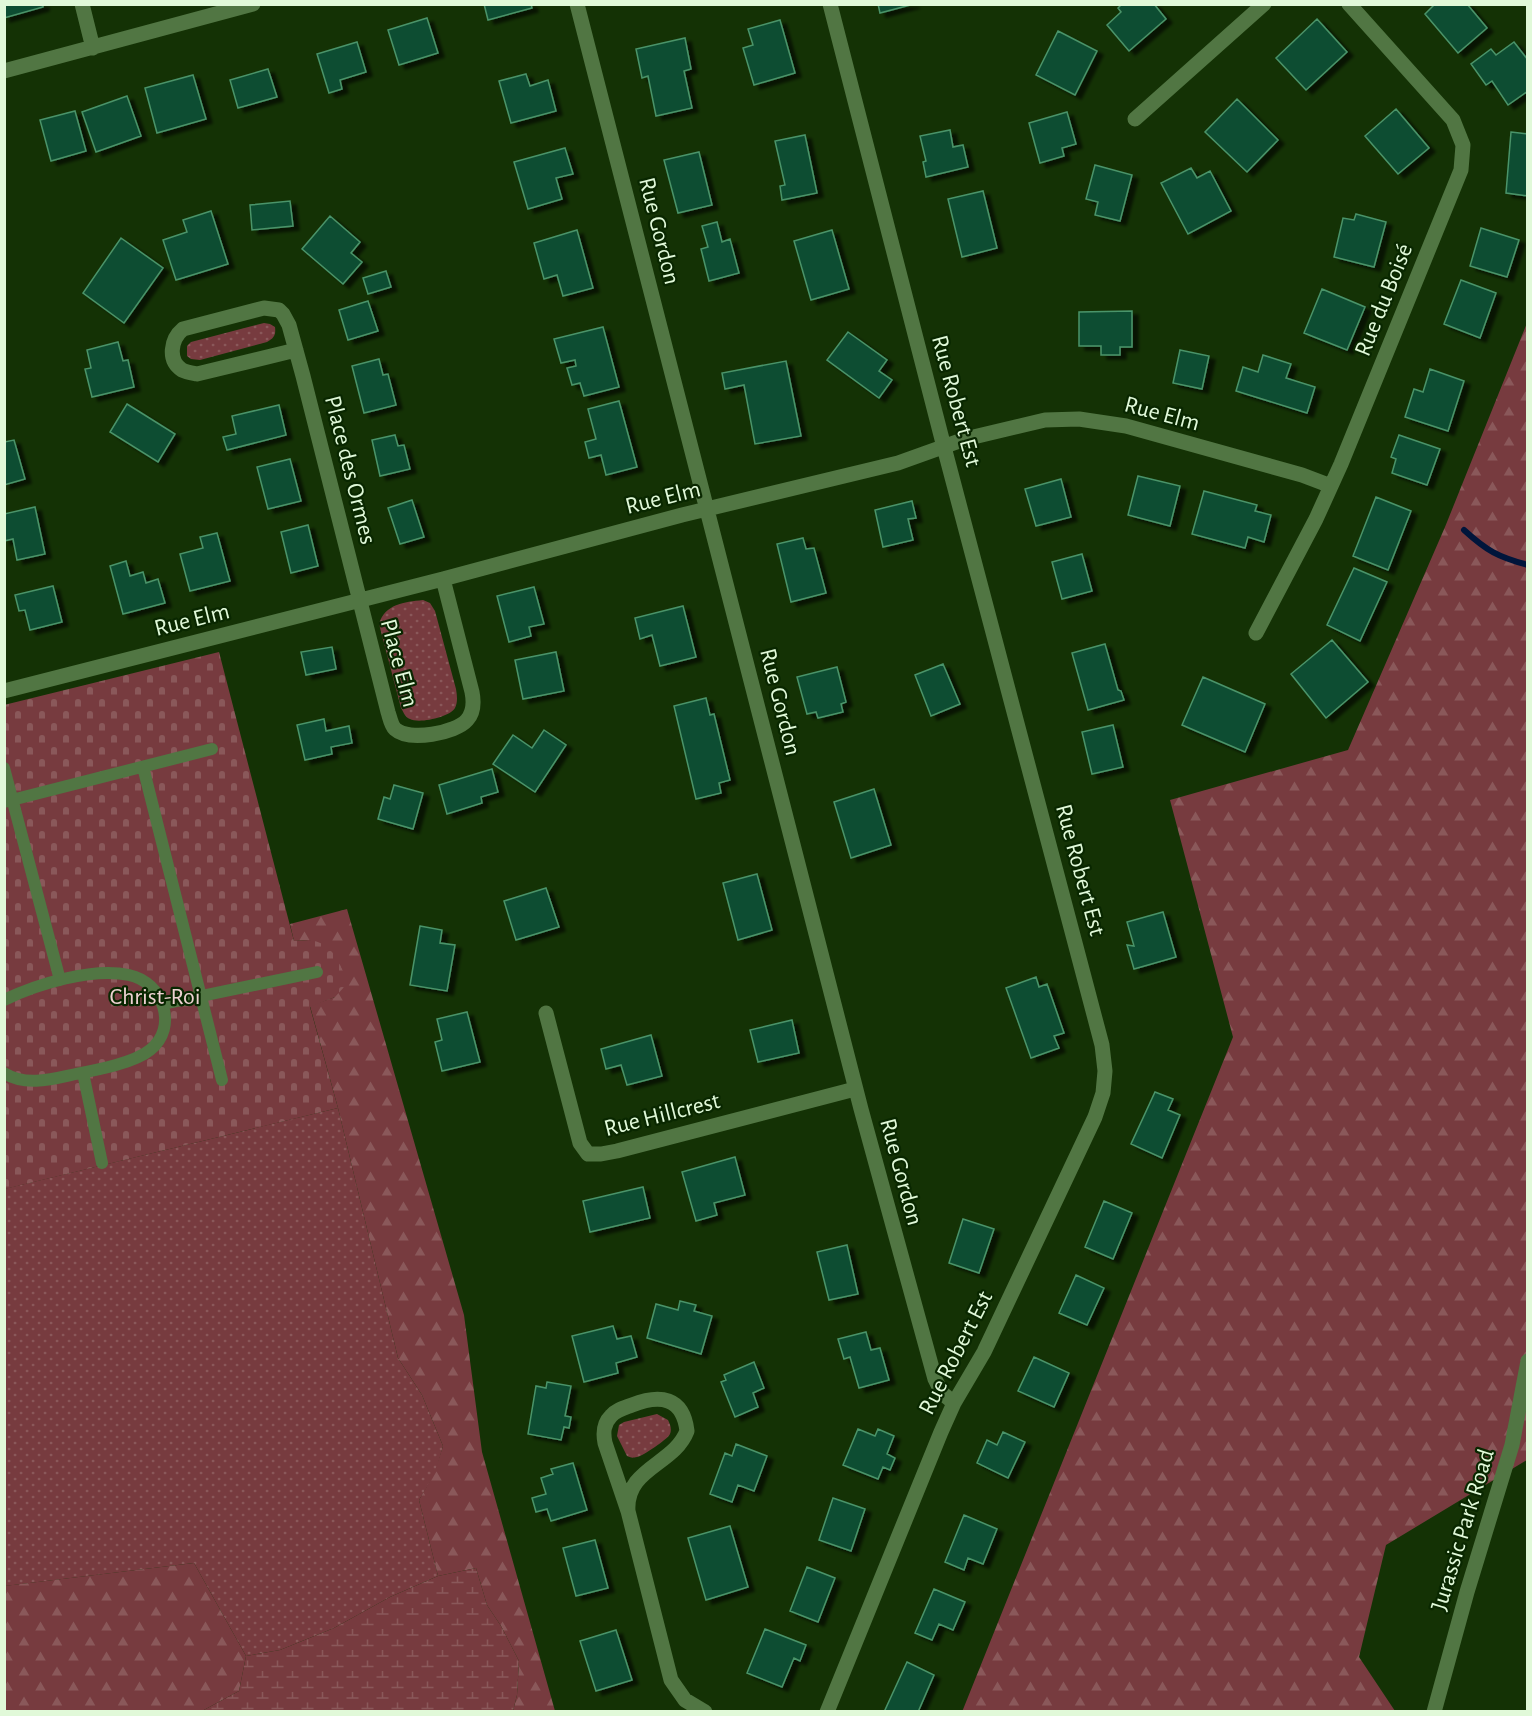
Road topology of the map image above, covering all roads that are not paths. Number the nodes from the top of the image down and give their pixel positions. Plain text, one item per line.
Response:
1 (82, 4) edge
2 (253, 4) edge
3 (577, 4) edge
4 (830, 4) edge
5 (1264, 4) edge
6 (1350, 4) edge
7 (93, 48) junction
8 (4, 71) edge
9 (1135, 119) dead end
10 (296, 350) junction
11 (944, 447) junction
12 (1330, 486) junction
13 (707, 510) junction
14 (443, 579) junction
15 (360, 600) junction
16 (1256, 633) dead end
17 (4, 690) edge
18 (212, 749) dead end
19 (143, 767) junction
20 (4, 768) edge
21 (9, 801) edge
22 (317, 972) dead end
23 (60, 980) junction
24 (201, 996) junction
25 (4, 1000) edge
26 (164, 1004) junction
27 (546, 1013) dead end
28 (4, 1073) edge
29 (83, 1073) junction
30 (222, 1080) dead end
31 (855, 1089) junction
32 (102, 1164) dead end
33 (1527, 1360) edge
34 (954, 1403) junction
35 (628, 1510) junction
36 (705, 1712) edge
37 (827, 1712) edge
38 (1434, 1712) edge

1 - 7 street
2 - 7 street
3 - 13 street, Rue Gordon
4 - 11 street, Rue Robert Est
5 - 9 street
6 - 12 street, Rue du Boisé
7 - 8 street
10 - 10 street, Place des Ormes
10 - 15 street, Place des Ormes
11 - 12 street, Rue Elm
11 - 13 street, Rue Elm
11 - 34 street, Rue Robert Est
12 - 16 street, Rue du Boisé
13 - 14 street, Rue Elm
13 - 31 street, Rue Gordon
14 - 15 street, Rue Elm
14 - 15 street, Place Elm
15 - 17 street, Rue Elm
18 - 19 lane
19 - 21 lane
19 - 24 lane
20 - 21 lane
21 - 23 lane
22 - 24 lane
23 - 25 lane
23 - 26 lane
24 - 26 lane
24 - 30 lane
26 - 29 lane
27 - 31 street, Rue Hillcrest
28 - 29 lane
29 - 32 lane
31 - 34 street, Rue Gordon
33 - 38 street, Jurassic Park Road
34 - 37 street, Rue Robert Est
35 - 35 street
35 - 36 street

